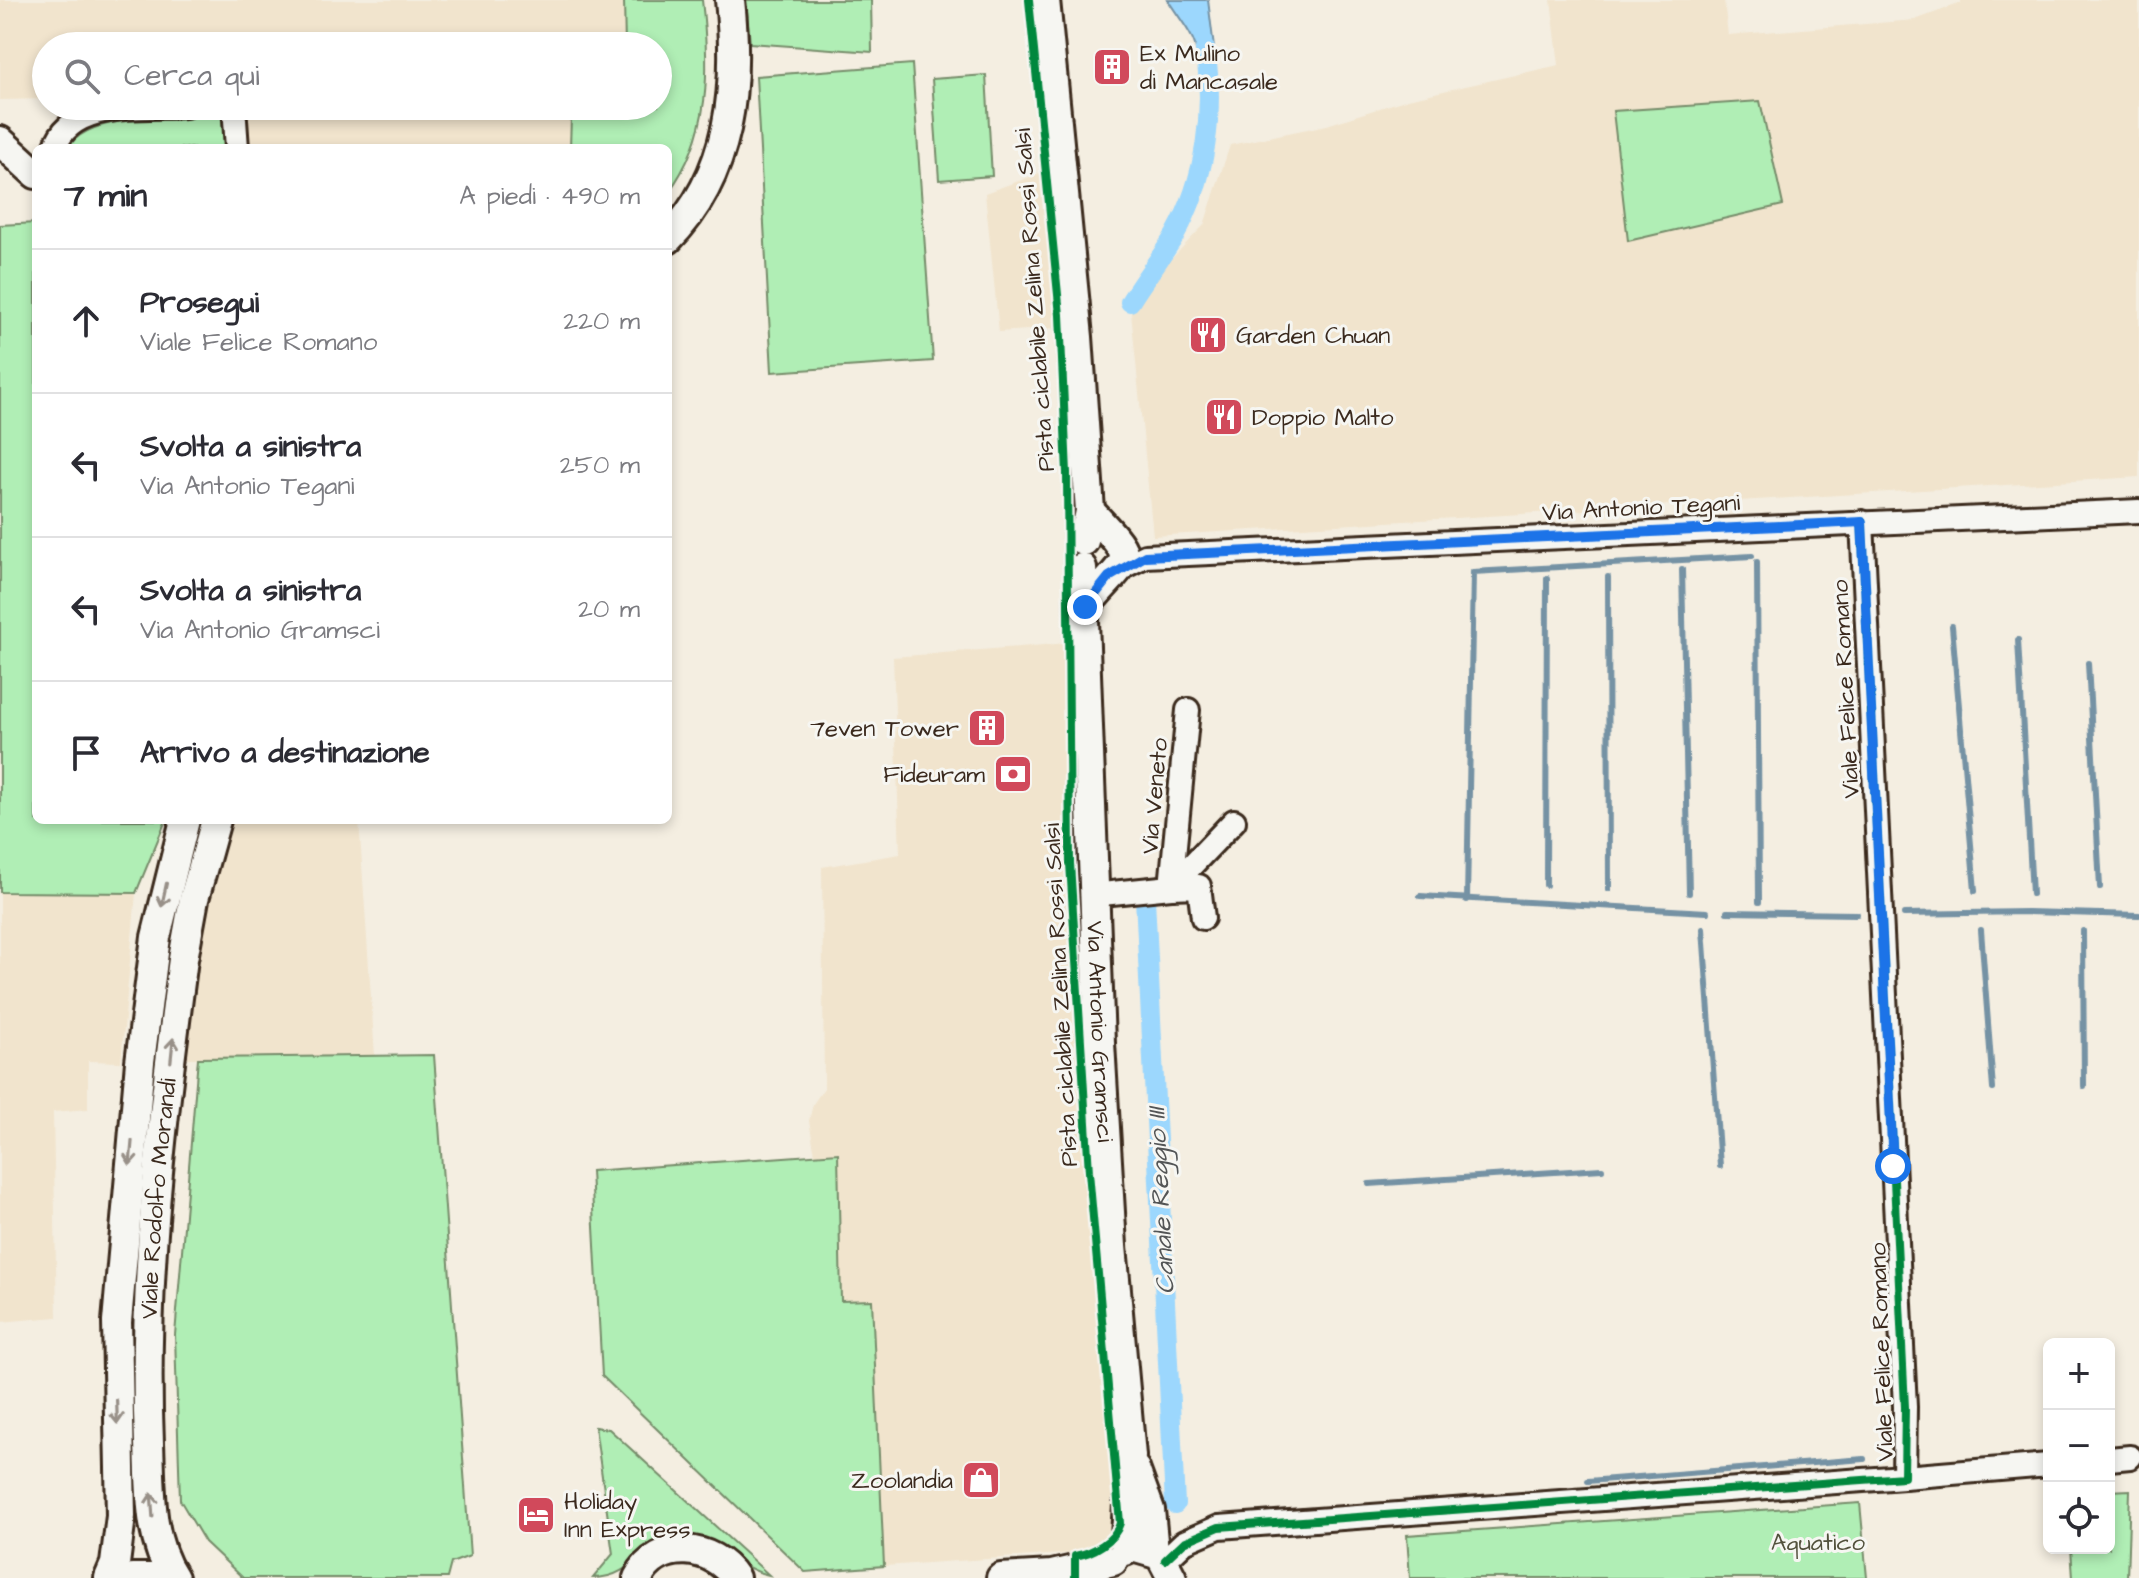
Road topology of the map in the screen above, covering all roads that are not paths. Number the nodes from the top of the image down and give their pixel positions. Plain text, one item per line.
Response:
1 (711, 0) edge
2 (730, 0) edge
3 (1045, 0) edge
4 (80, 120) edge
5 (235, 120) edge
6 (0, 141) edge
7 (57, 144) edge
8 (237, 144) edge
9 (32, 170) edge
10 (672, 204) edge
11 (672, 233) edge
12 (1090, 511) junction
13 (2139, 511) edge
14 (1862, 522) junction
15 (1083, 554) junction
16 (1122, 556) junction
17 (1085, 607) junction
18 (1188, 710) dead end
19 (1234, 821) dead end
20 (184, 824) edge
21 (215, 824) edge
22 (1171, 887) junction
23 (1092, 895) junction
24 (1203, 918) dead end
25 (1131, 1456) junction
26 (2043, 1465) edge
27 (1904, 1477) junction
28 (1115, 1563) edge
29 (1166, 1566) edge
30 (1055, 1576) edge
31 (737, 1577) edge
32 (109, 1578) edge
33 (132, 1578) edge
34 (151, 1578) edge
35 (174, 1578) edge
36 (638, 1578) edge
37 (1001, 1578) edge

1 - 10 street
2 - 11 street
3 - 12 street, Via Antonio Gramsci
4 - 7 street
5 - 8 street
6 - 9 street
12 - 15 street, Via Antonio Gramsci
12 - 16 street
13 - 14 street, Via Antonio Tegani
14 - 16 street, Via Antonio Tegani
14 - 27 street, Viale Felice Romano
15 - 16 street
15 - 16 street
15 - 17 street, Via Antonio Gramsci
16 - 17 street
17 - 23 street, Via Antonio Gramsci
18 - 22 street, Via Veneto
19 - 22 street, Via Veneto
20 -> 32 street, Viale Rodolfo Morandi
35 -> 21 street, Viale Rodolfo Morandi
22 - 23 street, Via Veneto
22 - 24 street, Via Veneto
23 - 25 street, Via Antonio Gramsci
25 - 28 street, Via Antonio Gramsci
25 - 29 street, Via Antonio Gramsci
26 - 27 street, Viale Felice Romano
27 - 29 street, Viale Felice Romano
28 - 29 street
28 - 30 street
30 - 37 street
31 - 36 street
33 - 34 street

